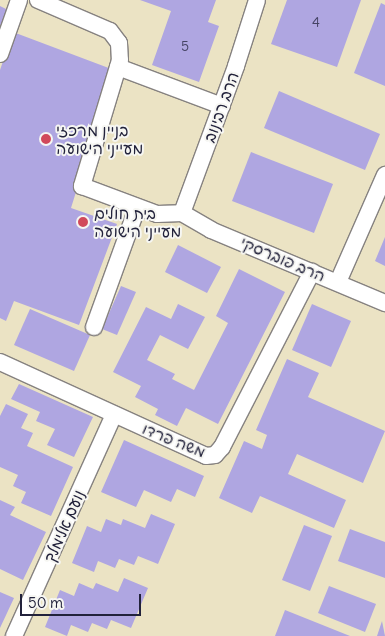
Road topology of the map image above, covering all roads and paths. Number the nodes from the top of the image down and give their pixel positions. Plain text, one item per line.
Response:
1 (19, 0) edge
2 (38, 0) edge
3 (257, 0) edge
4 (0, 54) edge
5 (118, 67) junction
6 (222, 106) junction
7 (385, 175) edge
8 (137, 208) junction
9 (182, 213) junction
10 (312, 272) junction
11 (338, 282) junction
12 (385, 303) edge
13 (94, 327) dead end
14 (0, 362) edge
15 (114, 415) junction
16 (14, 636) edge

1 - 4 street
2 - 5 street
3 - 6 street, הרב רבינוב
5 - 6 street
5 - 8 street
6 - 9 street, הרב רבינוב
7 - 11 street
8 - 9 street
8 - 13 street
9 - 10 street, הרב פוברסקי
10 - 11 street, הרב פוברסקי
10 - 15 street, משה פרדו
11 - 12 street, הרב פוברסקי
14 - 15 street, משה פרדו
15 - 16 street, נועם אלימלך

